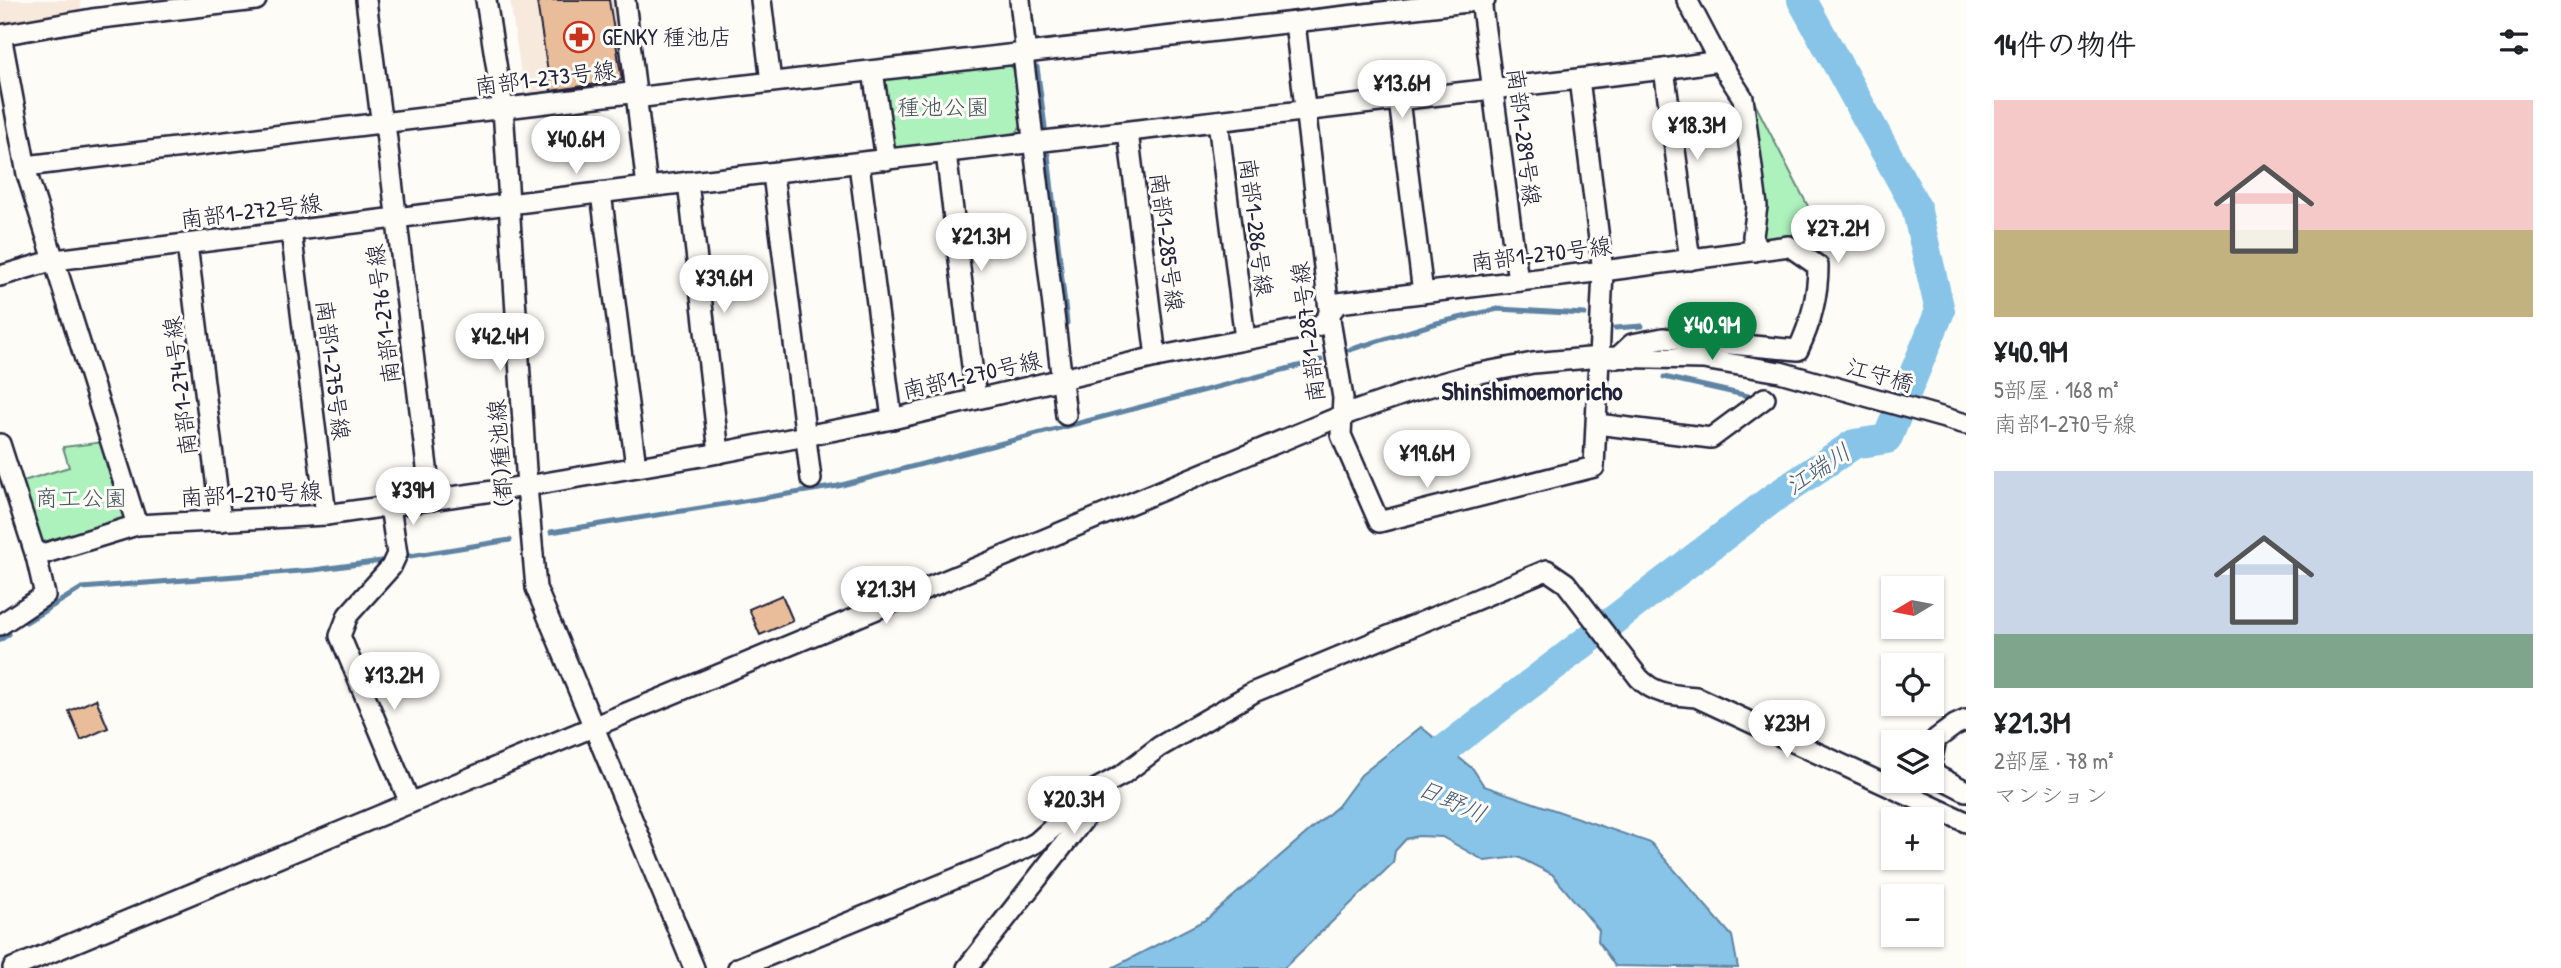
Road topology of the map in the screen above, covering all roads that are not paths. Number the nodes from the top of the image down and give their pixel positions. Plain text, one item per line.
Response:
1 (256, 0) edge
2 (366, 0) edge
3 (486, 0) edge
4 (625, 0) edge
5 (761, 0) edge
6 (1020, 0) edge
7 (1483, 0) edge
8 (1687, 0) edge
9 (91, 9) edge
10 (1295, 23) junction
11 (1, 35) edge
12 (1025, 54) junction
13 (1719, 61) junction
14 (1664, 69) junction
15 (873, 71) junction
16 (1579, 79) junction
17 (771, 82) junction
18 (1493, 89) junction
19 (637, 98) junction
20 (1399, 100) junction
21 (503, 108) junction
22 (1306, 110) junction
23 (1218, 121) junction
24 (384, 122) junction
25 (1128, 132) junction
26 (1034, 143) junction
27 (946, 153) junction
28 (886, 160) junction
29 (859, 164) junction
30 (26, 166) junction
31 (773, 174) junction
32 (688, 182) junction
33 (648, 187) junction
34 (601, 193) junction
35 (510, 205) junction
36 (396, 218) junction
37 (291, 231) junction
38 (187, 244) junction
39 (1755, 251) junction
40 (55, 260) junction
41 (1690, 260) junction
42 (1603, 271) junction
43 (0, 276) edge
44 (1518, 281) junction
45 (1423, 293) junction
46 (1330, 313) junction
47 (1245, 339) junction
48 (1156, 357) junction
49 (1609, 357) junction
50 (1062, 379) junction
51 (1765, 398) dead end
52 (976, 399) junction
53 (1066, 415) dead end
54 (1341, 416) junction
55 (892, 419) junction
56 (1597, 424) junction
57 (1966, 424) edge
58 (806, 438) junction
59 (0, 444) edge
60 (719, 453) junction
61 (636, 467) junction
62 (811, 479) dead end
63 (527, 486) junction
64 (431, 500) junction
65 (390, 506) junction
66 (326, 515) junction
67 (221, 521) junction
68 (137, 525) junction
69 (36, 556) junction
70 (0, 625) edge
71 (1966, 720) edge
72 (593, 726) junction
73 (1944, 733) edge
74 (1122, 775) junction
75 (1944, 780) edge
76 (1966, 791) edge
77 (410, 803) junction
78 (1966, 822) edge
79 (13, 968) edge
80 (694, 968) edge
81 (738, 968) edge
82 (967, 968) edge

1 - 9 street
2 - 24 street, 南部1-276号線
3 - 21 street, (都)種池線
4 - 19 street
5 - 17 street
6 - 12 street
7 - 10 street, 南部1-273号線
7 - 18 street, 南部1-289号線
8 - 13 street
9 - 11 street
10 - 12 street, 南部1-273号線
10 - 22 street, 南部1-287号線
11 - 30 street
12 - 15 street, 南部1-273号線
12 - 26 street
13 - 14 street, 南部1-272号線
13 - 39 street
14 - 16 street, 南部1-272号線
14 - 41 street
15 - 17 street, 南部1-273号線
15 - 28 street
16 - 18 street, 南部1-272号線
16 - 42 street, 南部1-287号線
17 - 19 street, 南部1-273号線
18 - 20 street, 南部1-272号線
18 - 44 street, 南部1-289号線
19 - 21 street, 南部1-273号線
19 - 33 street
20 - 22 street, 南部1-272号線
20 - 45 street
21 - 24 street, 南部1-273号線
21 - 35 street, (都)種池線
22 - 23 street, 南部1-272号線
22 - 46 street, 南部1-287号線
23 - 25 street, 南部1-272号線
23 - 47 street, 南部1-286号線
24 - 30 street, 南部1-273号線
24 - 36 street, 南部1-276号線
25 - 26 street, 南部1-272号線
25 - 48 street, 南部1-285号線
26 - 27 street, 南部1-272号線
26 - 50 street
27 - 28 street, 南部1-272号線
27 - 52 street
28 - 29 street, 南部1-272号線
29 - 31 street, 南部1-272号線
29 - 55 street
30 - 40 street
31 - 32 street, 南部1-272号線
31 - 58 street
32 - 33 street, 南部1-272号線
32 - 60 street
33 - 34 street, 南部1-272号線
34 - 35 street, 南部1-272号線
34 - 61 street
35 - 36 street, 南部1-272号線
35 - 63 street, (都)種池線
36 - 37 street, 南部1-272号線
36 - 64 street, 南部1-276号線
37 - 38 street, 南部1-272号線
37 - 66 street, 南部1-275号線
38 - 40 street, 南部1-272号線
38 - 67 street, 南部1-274号線
39 - 41 street, 南部1-270号線
39 - 49 street, 南部1-270号線
40 - 43 street, 南部1-272号線
40 - 68 street
41 - 42 street, 南部1-270号線
42 - 44 street, 南部1-270号線
42 - 49 street, 南部1-287号線
44 - 45 street, 南部1-270号線
45 - 46 street, 南部1-270号線
46 - 47 street, 南部1-270号線
46 - 54 street, 南部1-287号線
47 - 48 street, 南部1-270号線
48 - 50 street, 南部1-270号線
49 - 54 street, 江守橋
49 - 56 street, 南部1-287号線
49 - 57 street, 江守橋
50 - 52 street, 南部1-270号線
50 - 53 street
51 - 56 street
52 - 55 street, 南部1-270号線
54 - 56 street, 南部1-287号線
54 - 72 street, 江守橋
55 - 58 street, 南部1-270号線
58 - 60 street, 南部1-270号線
58 - 62 street
59 - 69 street
60 - 61 street, 南部1-270号線
61 - 63 street, 南部1-270号線
63 - 64 street, 南部1-270号線
63 - 72 street, (都)種池線
64 - 65 street, 南部1-270号線
65 - 66 street, 南部1-270号線
65 - 77 street
66 - 67 street, 南部1-270号線
67 - 68 street, 南部1-270号線
68 - 69 street, 南部1-270号線
69 - 70 street
71 - 73 street
72 - 77 street, 江守橋
72 - 80 street, (都)種池線
74 - 78 street
74 - 81 street
74 - 82 street
75 - 76 street
77 - 79 street, 江守橋

